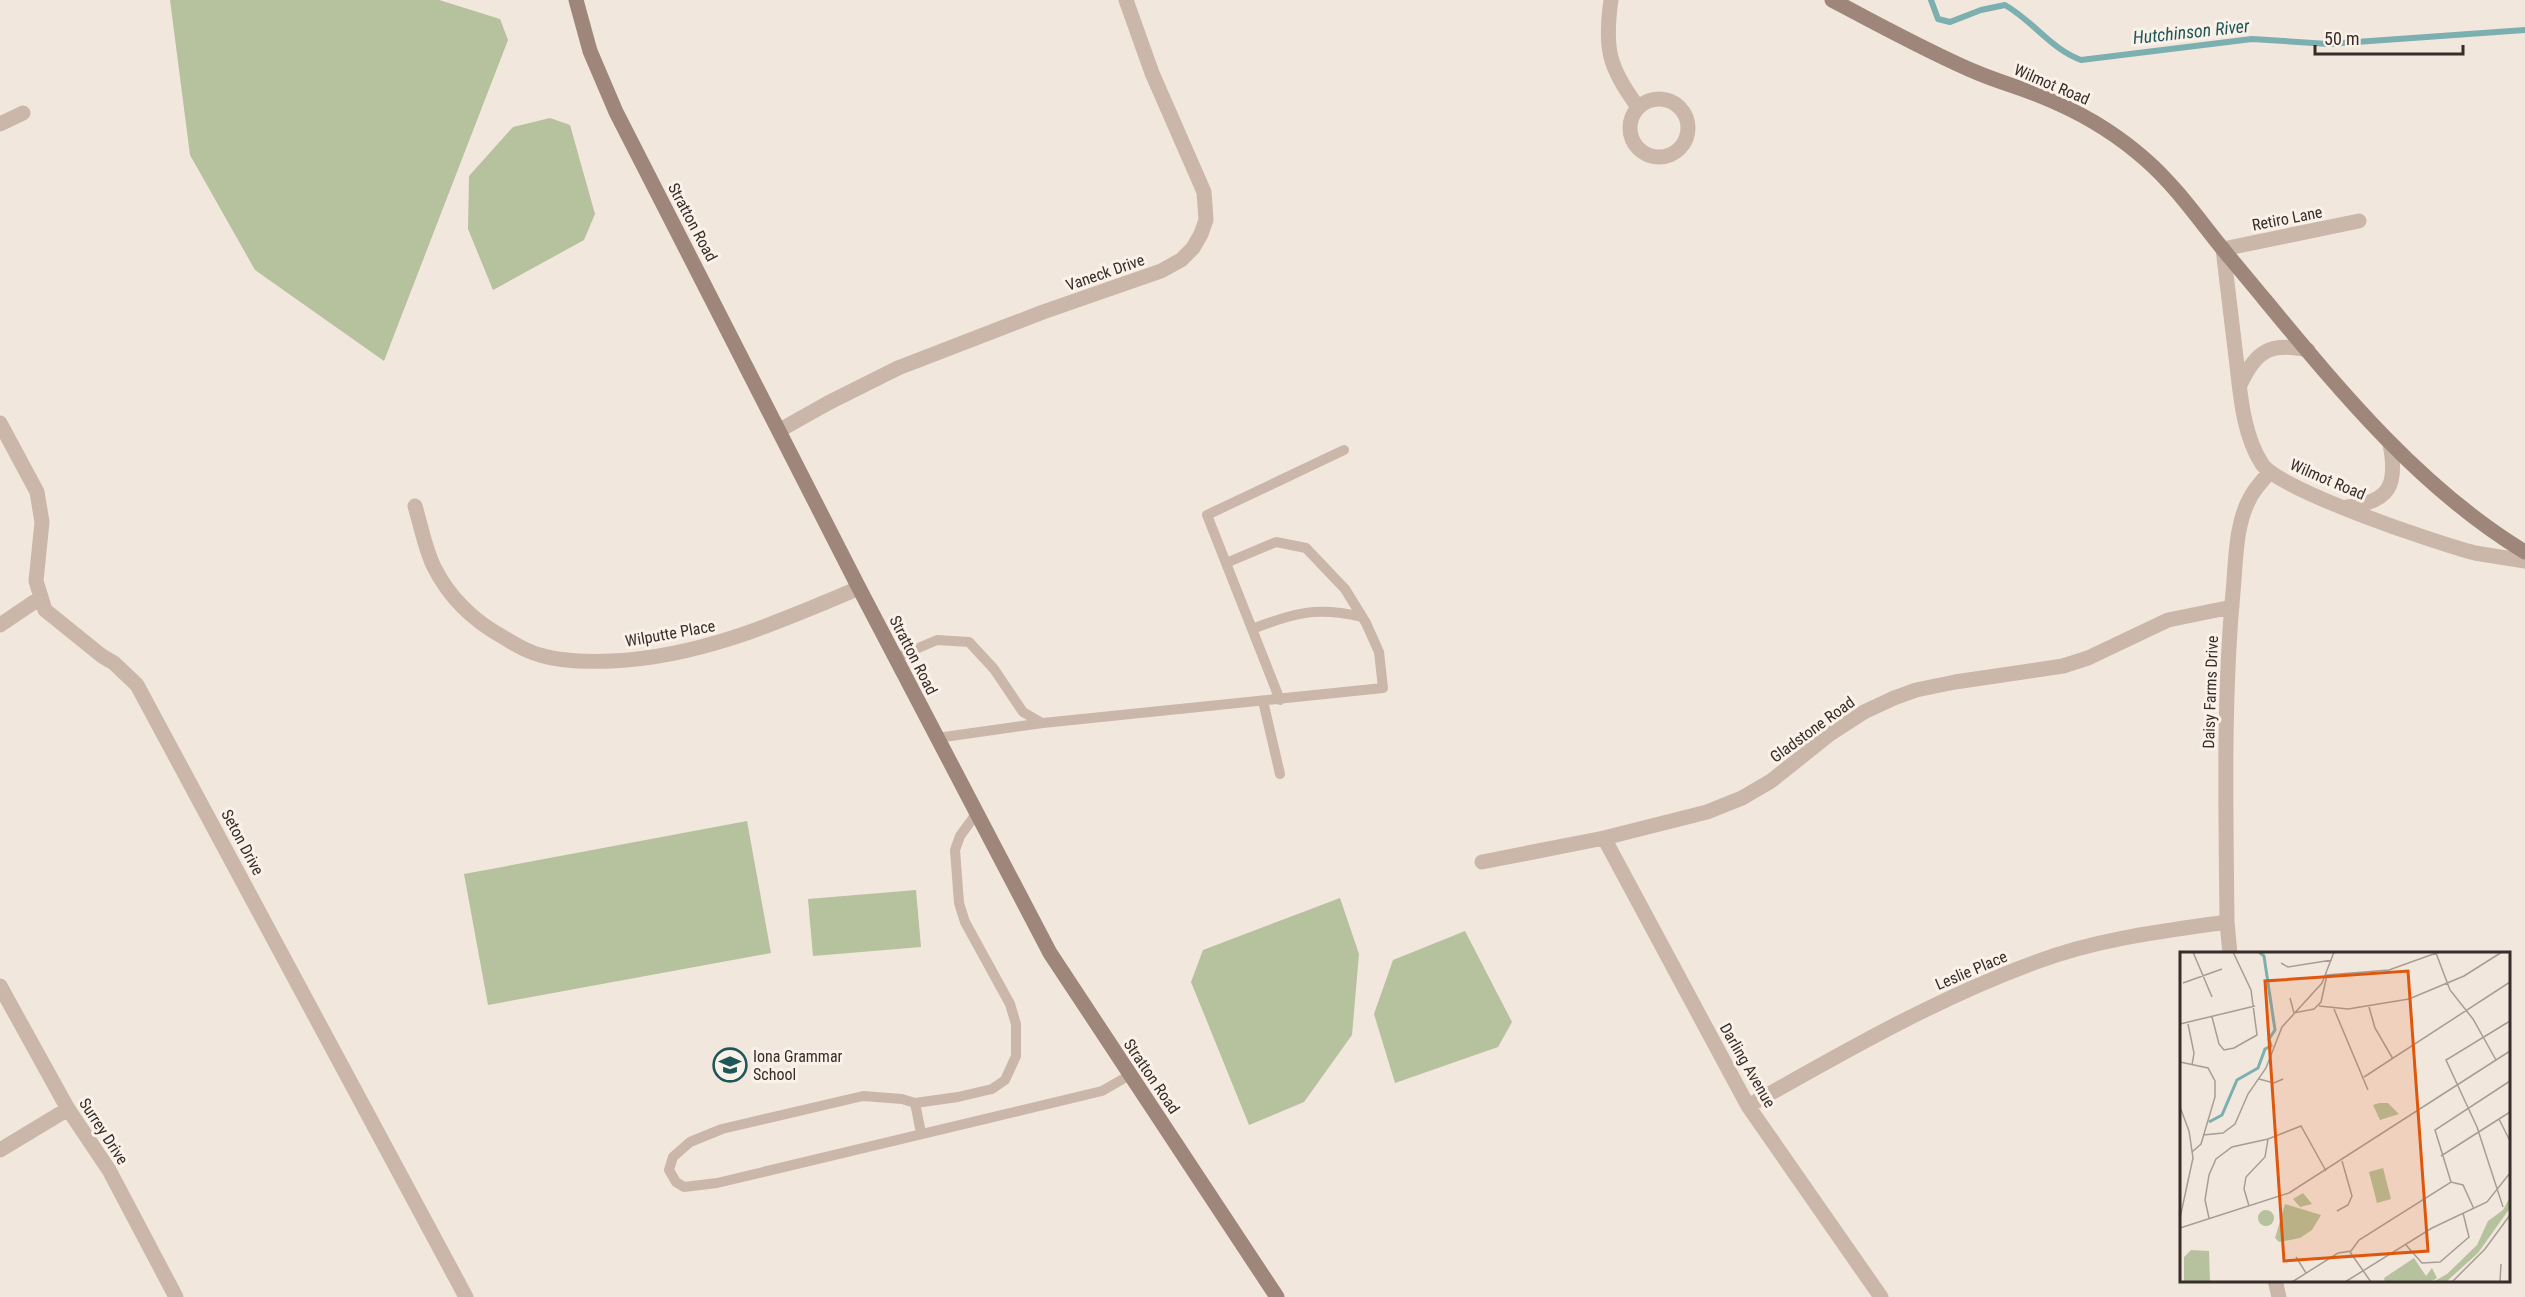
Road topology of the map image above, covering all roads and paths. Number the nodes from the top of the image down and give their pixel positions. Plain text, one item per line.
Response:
1 (576, 0) edge
2 (1126, 0) edge
3 (1611, 0) edge
4 (1832, 0) edge
5 (1638, 107) dead end
6 (22, 113) dead end
7 (0, 124) edge
8 (2359, 221) dead end
9 (2223, 249) junction
10 (2308, 350) junction
11 (2240, 386) junction
12 (0, 423) edge
13 (780, 430) junction
14 (2390, 444) junction
15 (1344, 450) dead end
16 (2269, 472) junction
17 (415, 506) dead end
18 (2344, 507) junction
19 (2525, 552) edge
20 (2525, 561) edge
21 (1226, 563) junction
22 (859, 588) junction
23 (40, 598) junction
24 (2232, 607) junction
25 (1362, 617) junction
26 (0, 625) edge
27 (1252, 629) junction
28 (895, 658) junction
29 (1280, 700) junction
30 (1263, 701) junction
31 (1043, 723) junction
32 (937, 738) junction
33 (1280, 774) dead end
34 (976, 814) junction
35 (1604, 838) junction
36 (1482, 862) dead end
37 (2227, 922) junction
38 (2230, 952) edge
39 (0, 986) edge
40 (1130, 1075) junction
41 (915, 1103) junction
42 (1748, 1106) junction
43 (68, 1109) junction
44 (921, 1133) junction
45 (0, 1150) edge
46 (2275, 1282) edge
47 (176, 1297) edge
48 (466, 1297) edge
49 (1277, 1297) edge
50 (1881, 1297) edge
51 (2279, 1297) edge

1 - 13 street, Stratton Road
2 - 13 street, Vaneck Drive
3 - 5 street
4 - 9 street, Wilmot Road
6 - 7 street
8 - 9 street, Retiro Lane
9 - 10 street, Wilmot Road
9 - 11 street, Wilmot Road
10 - 11 street
10 - 14 street, Wilmot Road
11 - 16 street, Wilmot Road
12 - 23 street
13 - 22 street, Stratton Road
14 - 18 street
14 - 19 street, Wilmot Road
15 - 21 lane
16 - 18 street, Wilmot Road
16 - 24 street, Daisy Farms Drive
17 - 22 street, Wilputte Place
18 - 20 street, Wilmot Road
21 - 25 lane
21 - 27 lane
22 - 28 street, Stratton Road
23 - 26 street
23 - 48 street, Seton Drive
24 - 35 street, Gladstone Road
24 - 37 street, Daisy Farms Drive
25 - 27 lane
25 - 29 lane
27 - 29 lane
28 - 31 lane
28 - 32 street, Stratton Road
29 - 30 lane
30 - 31 lane
30 - 33 lane
31 - 32 lane
32 - 34 street, Stratton Road
34 - 40 street, Stratton Road
34 - 41 lane
35 - 36 street, Gladstone Road
35 - 42 street, Darling Avenue
37 - 38 street, Daisy Farms Drive
37 - 42 street, Leslie Place
39 - 43 street, Surrey Drive
40 - 44 lane
40 - 49 street, Stratton Road
41 - 44 lane
41 - 44 lane
42 - 50 street, Darling Avenue
43 - 45 street
43 - 47 street, Surrey Drive
46 - 51 street

